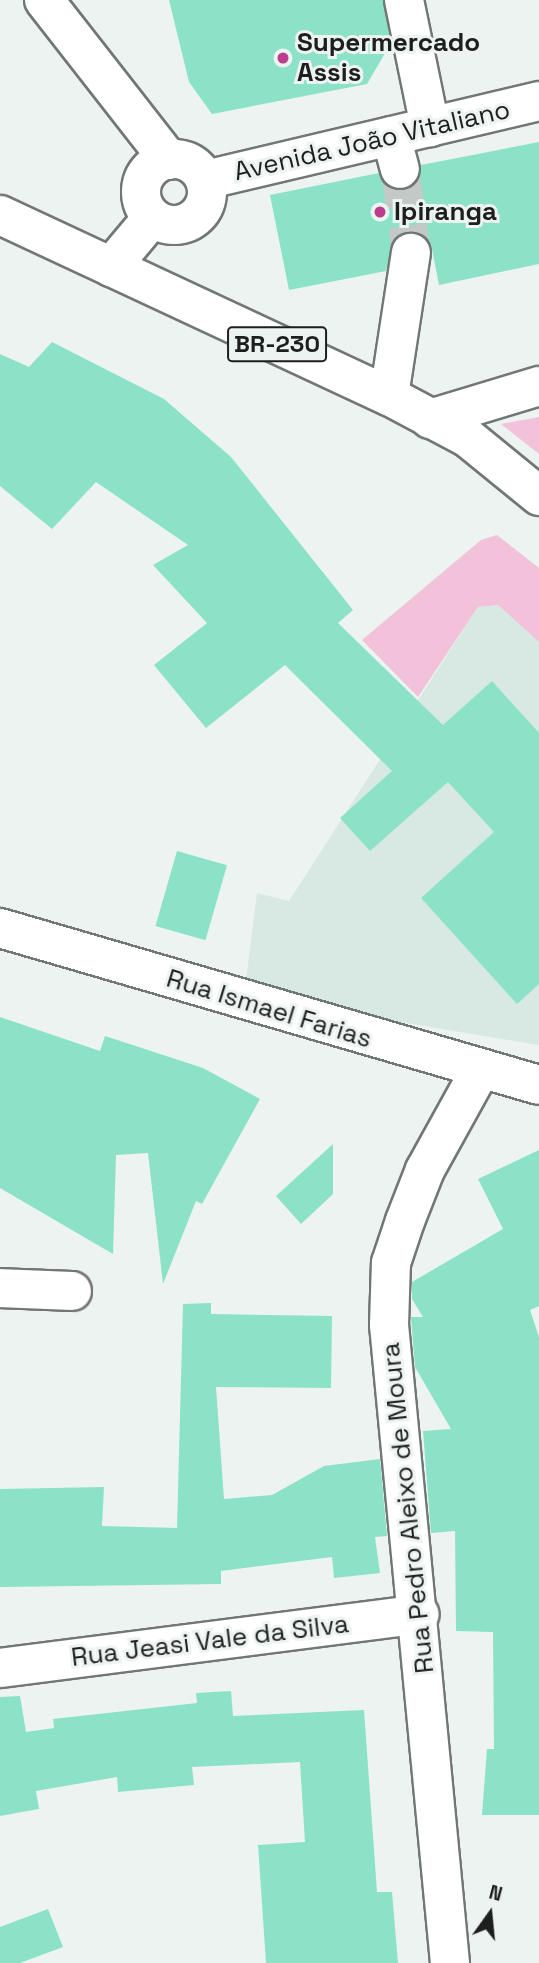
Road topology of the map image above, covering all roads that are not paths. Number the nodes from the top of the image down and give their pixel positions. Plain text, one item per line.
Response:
1 (44, 0) edge
2 (404, 0) edge
3 (539, 102) edge
4 (430, 127) junction
5 (169, 160) junction
6 (205, 180) junction
7 (0, 215) edge
8 (152, 218) junction
9 (411, 253) tunnel mouth
10 (111, 267) junction
11 (539, 386) edge
12 (390, 396) junction
13 (430, 419) junction
14 (539, 496) edge
15 (0, 928) edge
16 (479, 1072) junction
17 (539, 1085) edge
18 (0, 1288) edge
19 (72, 1291) dead end
20 (420, 1615) junction
21 (0, 1668) edge
22 (450, 1963) edge

1 - 5 street
2 - 4 street
3 - 4 street, Avenida João Vitaliano
4 - 6 street, Avenida João Vitaliano
5 - 6 street
5 - 8 street
6 - 8 street
7 - 10 street, BR-230
8 - 10 street
9 - 12 street
10 - 12 street, BR-230
11 - 13 street
12 - 13 street, BR-230
13 - 14 street, BR-230
15 - 16 street, Rua Ismael Farias
16 - 17 street, Rua Ismael Farias
16 - 20 street, Rua Pedro Aleixo de Moura
18 - 19 street
20 - 21 street, Rua Jeasi Vale da Silva
20 - 22 street, Rua Pedro Aleixo de Moura

